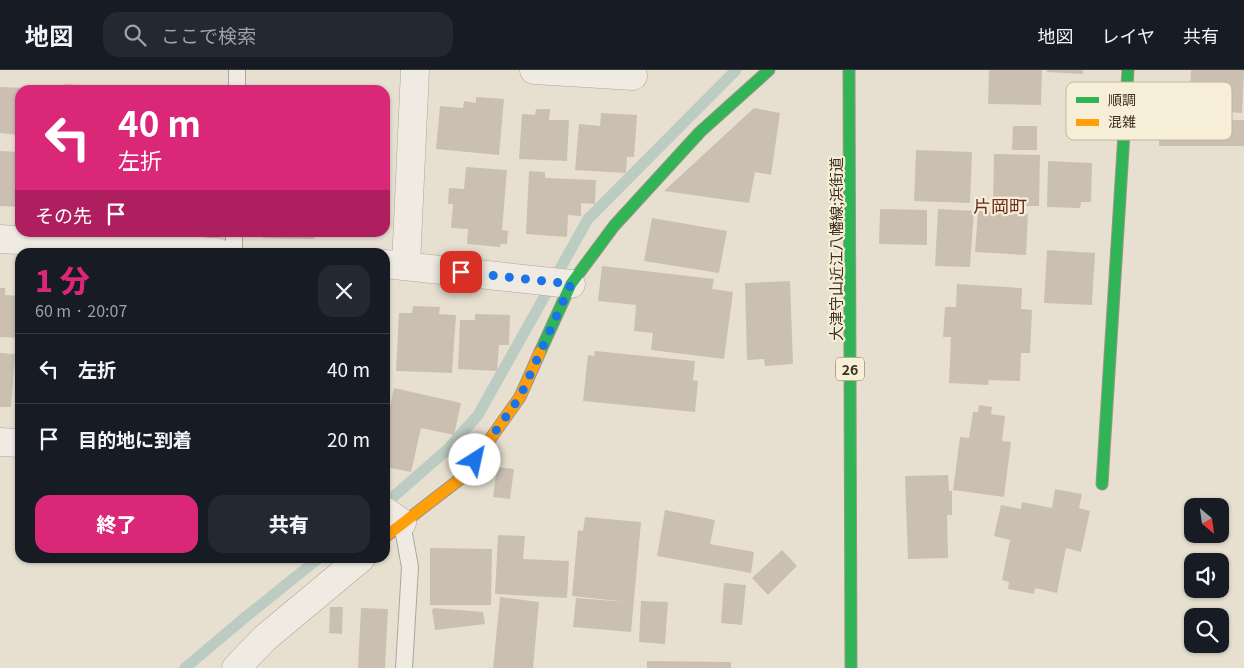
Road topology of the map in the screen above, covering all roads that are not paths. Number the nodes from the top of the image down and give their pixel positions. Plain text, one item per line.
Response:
1 (238, 70) edge
2 (415, 70) edge
3 (534, 70) edge
4 (768, 70) edge
5 (849, 70) edge
6 (633, 76) dead end
7 (237, 85) edge
8 (1124, 140) edge
9 (0, 239) edge
10 (150, 248) edge
11 (396, 265) edge
12 (571, 284) junction
13 (0, 442) edge
14 (15, 443) edge
15 (1102, 484) dead end
16 (391, 524) edge
17 (355, 563) edge
18 (236, 668) edge
19 (404, 668) edge
20 (851, 668) edge

1 - 7 lane
2 - 11 street
3 - 6 street
4 - 12 street
5 - 20 street, 大津守山近江八幡線;浜街道 / 26
8 - 15 street
9 - 10 street
11 - 12 street
12 - 16 street
13 - 14 street
16 - 19 lane
17 - 18 street

